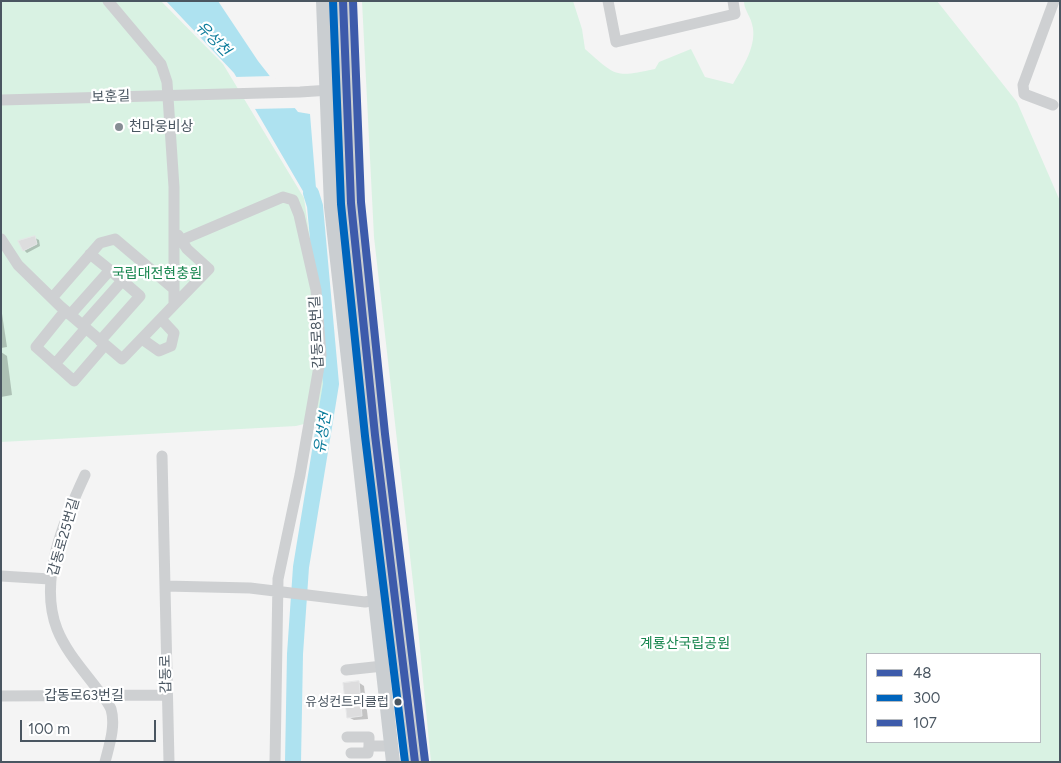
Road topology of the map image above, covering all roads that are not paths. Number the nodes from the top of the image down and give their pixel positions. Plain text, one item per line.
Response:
1 (108, 1) edge
2 (324, 1) edge
3 (343, 1) edge
4 (608, 1) edge
5 (733, 1) edge
6 (1054, 1) edge
7 (345, 89) junction
8 (326, 90) junction
9 (170, 94) junction
10 (1, 100) edge
11 (1053, 105) dead end
12 (178, 236) junction
13 (1, 239) edge
14 (90, 254) junction
15 (110, 270) junction
16 (122, 281) junction
17 (174, 289) junction
18 (52, 298) junction
19 (174, 304) junction
20 (68, 313) junction
21 (161, 319) junction
22 (84, 327) junction
23 (142, 339) junction
24 (103, 343) junction
25 (55, 364) junction
26 (162, 456) dead end
27 (85, 475) dead end
28 (1, 576) edge
29 (50, 579) junction
30 (165, 586) junction
31 (279, 591) junction
32 (376, 600) junction
33 (383, 666) junction
34 (346, 670) dead end
35 (167, 695) junction
36 (1, 696) edge
37 (102, 696) junction
38 (347, 737) dead end
39 (369, 746) junction
40 (391, 746) junction
41 (351, 753) dead end
42 (105, 762) edge
43 (168, 762) edge
44 (275, 762) edge
45 (393, 762) edge
46 (415, 762) edge

1 - 9 street
2 - 8 main road
3 - 7 main road
4 - 5 street
6 - 11 street
7 - 8 street, 보훈길
7 - 46 main road
8 - 9 street, 보훈길
8 - 32 main road
9 - 10 street, 보훈길
9 - 12 street
12 - 17 street
12 - 19 street
12 - 31 street, 갑동로8번길
13 - 18 street
14 - 15 street
14 - 17 street
14 - 18 street
15 - 16 street
15 - 20 street
16 - 22 street
16 - 24 street
17 - 19 street
18 - 20 street
19 - 21 street
20 - 22 street
20 - 25 street
21 - 23 street
21 - 23 street
22 - 24 street
22 - 25 street
23 - 24 street
24 - 25 street
26 - 30 street, 갑동로
27 - 29 street, 갑동로25번길
28 - 29 street
29 - 37 street, 갑동로25번길
30 - 31 street
30 - 35 street, 갑동로
31 - 32 street
31 - 44 street, 갑동로8번길
32 - 33 main road
33 - 34 street
33 - 40 main road
35 - 37 street, 갑동로63번길
35 - 43 street, 갑동로
36 - 37 street, 갑동로63번길
37 - 42 street, 갑동로25번길
38 - 39 street
39 - 40 street
39 - 41 street
40 - 45 main road

